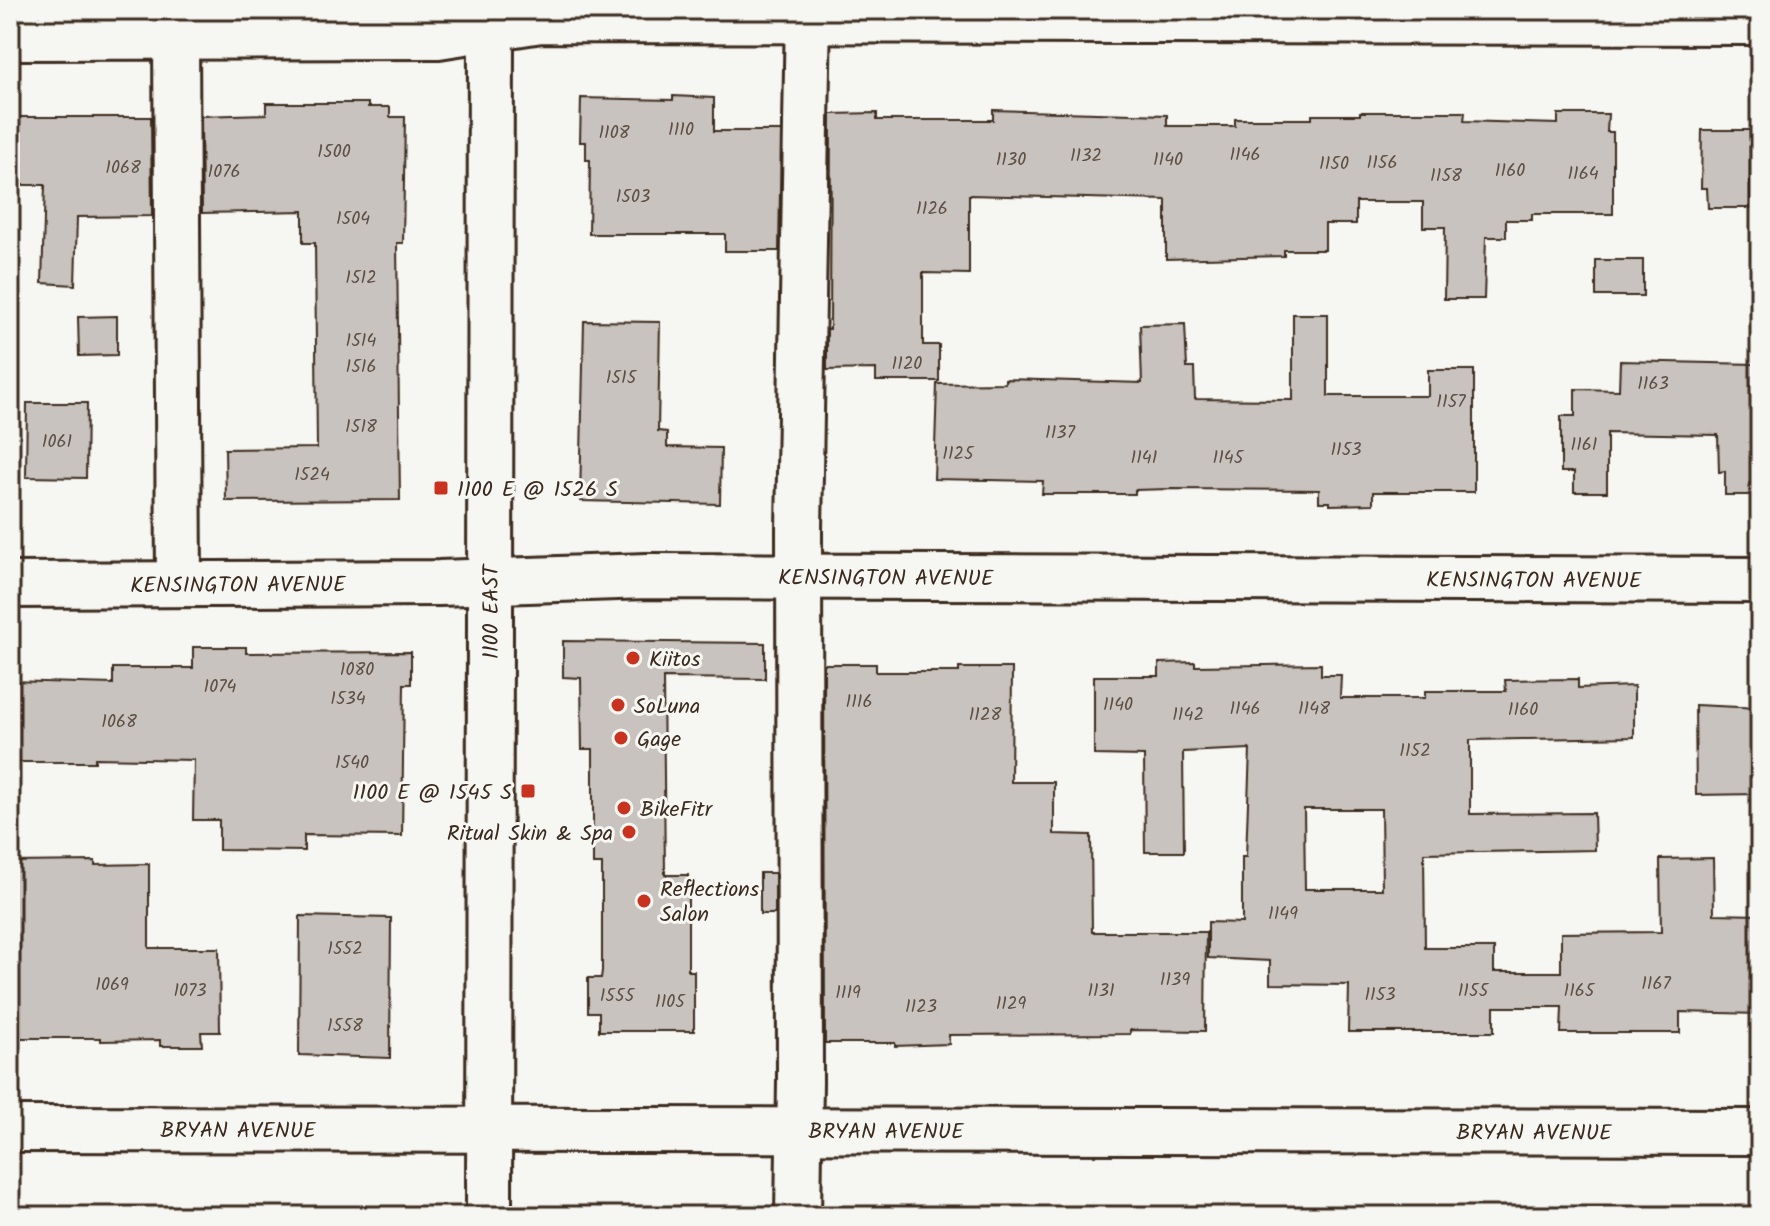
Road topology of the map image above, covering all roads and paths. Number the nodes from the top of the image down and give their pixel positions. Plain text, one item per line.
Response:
1 (808, 15) edge
2 (491, 19) edge
3 (1760, 22) edge
4 (10, 37) edge
5 (176, 37) junction
6 (799, 577) junction
7 (1760, 580) edge
8 (490, 581) junction
9 (179, 584) junction
10 (10, 585) edge
11 (10, 1129) edge
12 (489, 1130) junction
13 (799, 1131) junction
14 (1760, 1132) edge
15 (489, 1216) edge
16 (798, 1216) edge

1 - 2 street
1 - 3 street
1 - 6 street
2 - 5 street
2 - 8 street, 1100 EAST
4 - 5 street
5 - 9 street
6 - 7 street, KENSINGTON AVENUE
6 - 8 street, KENSINGTON AVENUE
6 - 13 street
8 - 9 street, KENSINGTON AVENUE
8 - 12 street, 1100 EAST
9 - 10 street, KENSINGTON AVENUE
11 - 12 street, BRYAN AVENUE
12 - 13 street, BRYAN AVENUE
12 - 15 street, 1100 EAST
13 - 14 street, BRYAN AVENUE
13 - 16 street

